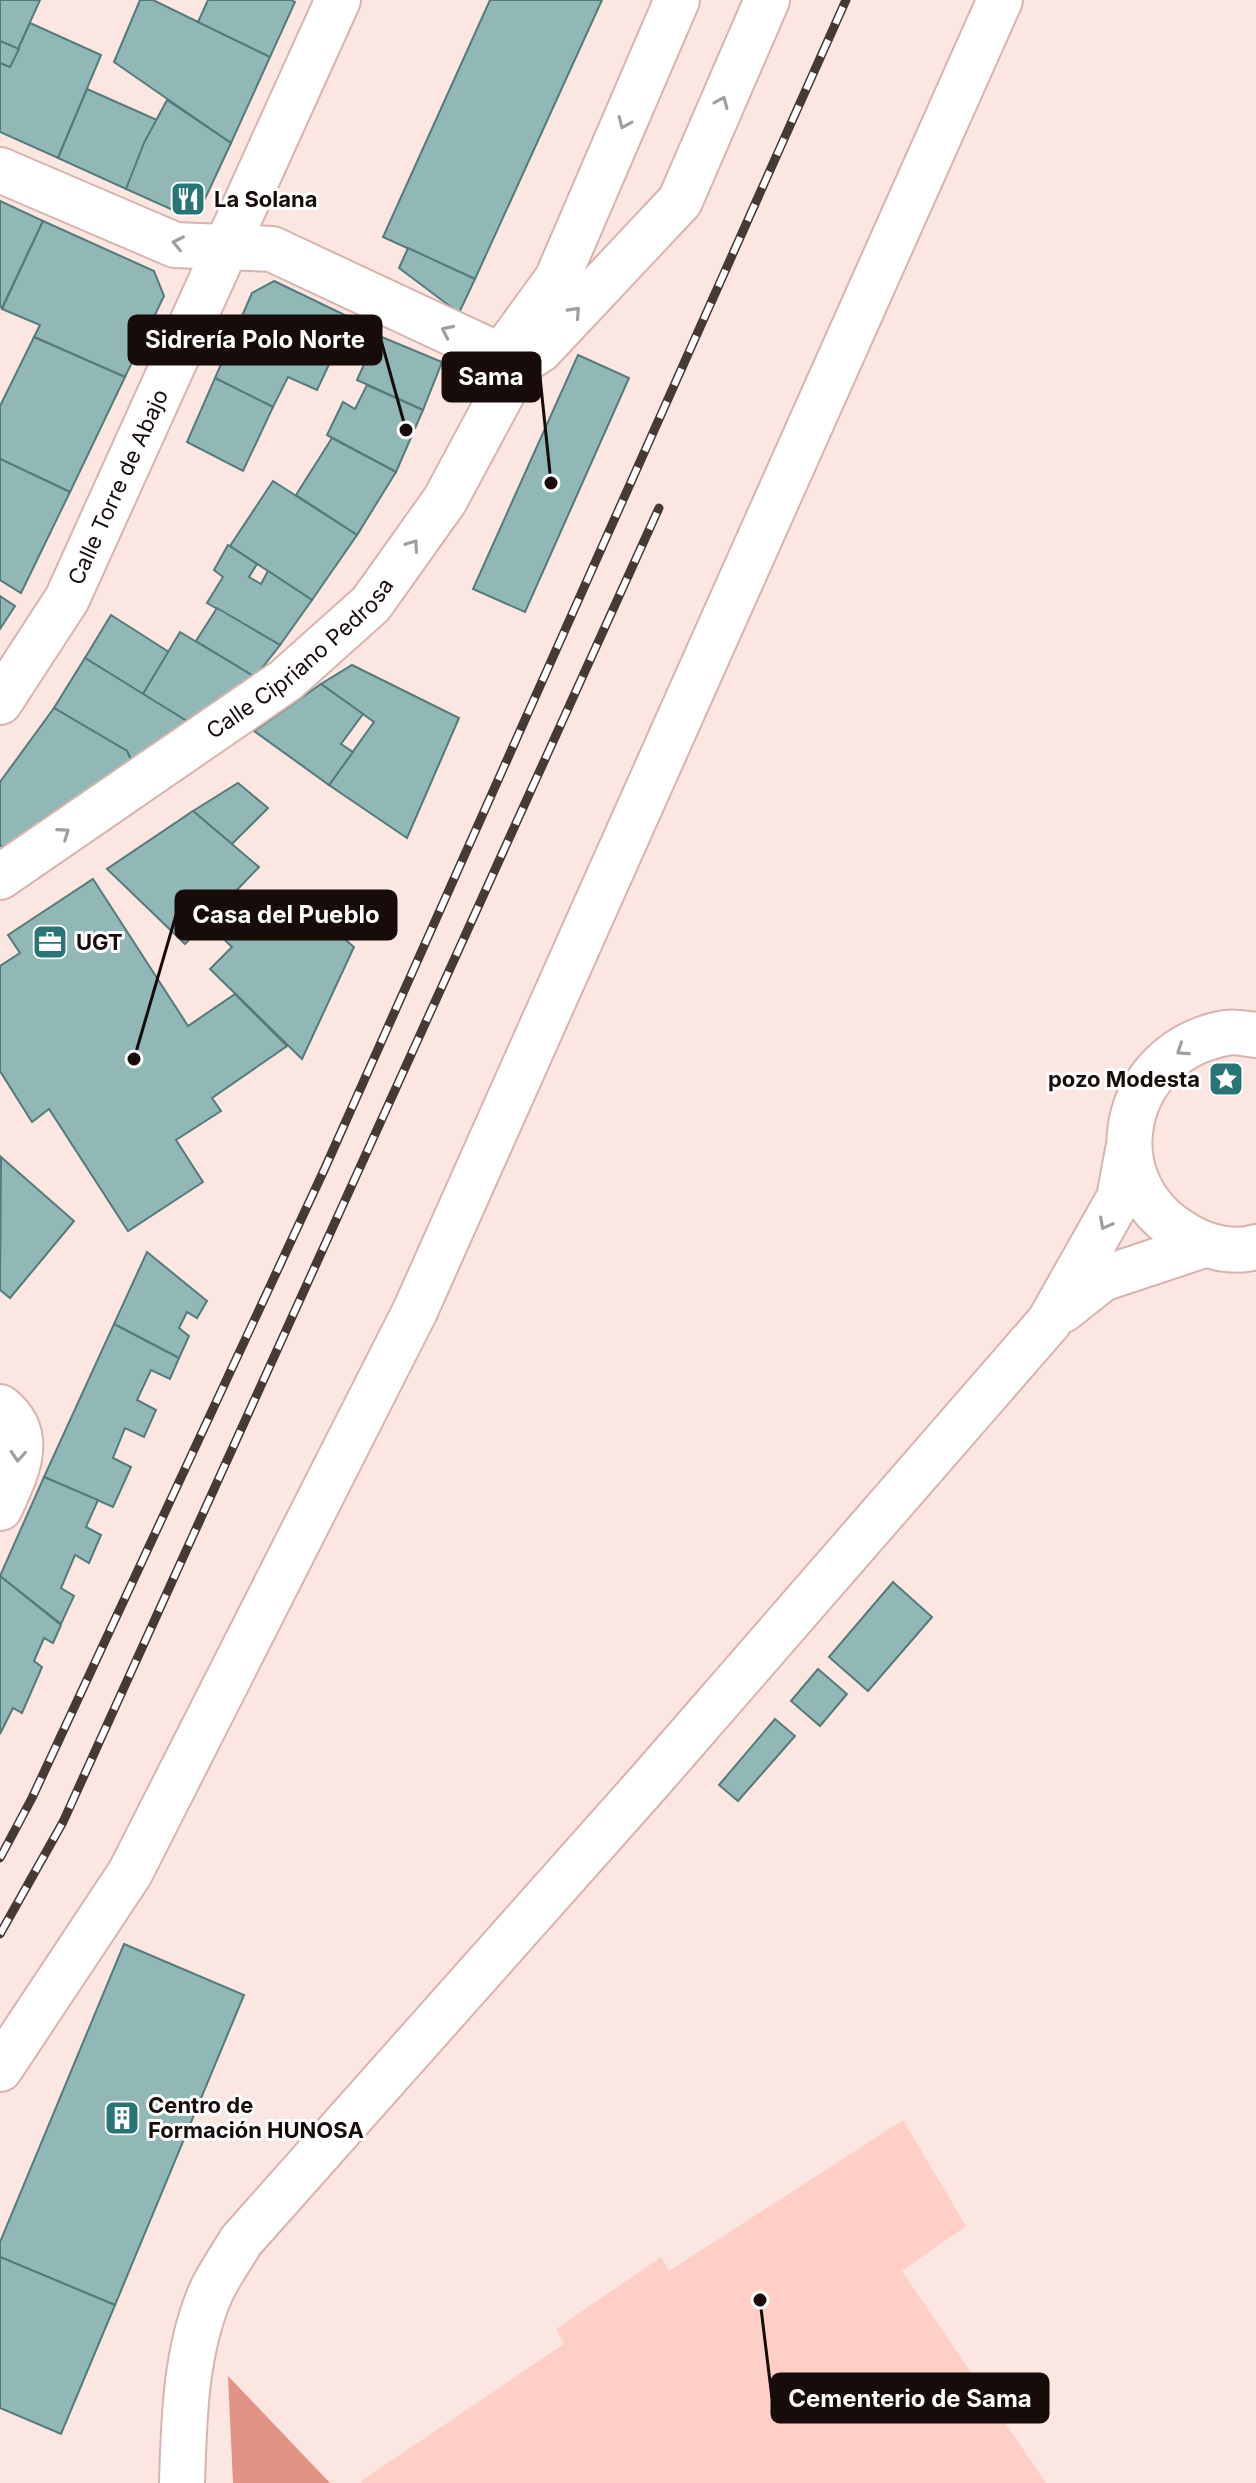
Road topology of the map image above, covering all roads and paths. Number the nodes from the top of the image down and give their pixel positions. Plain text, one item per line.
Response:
1 (338, 0) edge
2 (677, 0) edge
3 (767, 0) edge
4 (1000, 0) edge
5 (0, 170) edge
6 (582, 219) junction
7 (225, 248) junction
8 (635, 248) junction
9 (509, 360) junction
10 (0, 702) edge
11 (0, 877) edge
12 (1256, 1035) edge
13 (1128, 1150) junction
14 (1204, 1245) junction
15 (1256, 1247) edge
16 (1049, 1322) junction
17 (0, 1407) edge
18 (0, 1508) edge
19 (0, 2069) edge
20 (182, 2483) edge

1 - 7 street, Calle Torre de Abajo
2 -> 6 street, Calle Cipriano Pedrosa
8 -> 3 street
4 - 19 street
7 -> 5 street
6 - 8 street
6 - 9 street, Calle Cipriano Pedrosa
9 -> 7 street
7 - 10 street, Calle Torre de Abajo
9 -> 8 street
11 -> 9 street, Calle Cipriano Pedrosa
12 -> 13 street
13 - 14 street
13 -> 16 street
14 - 15 street
14 - 16 street
16 - 20 street
17 -> 18 street

